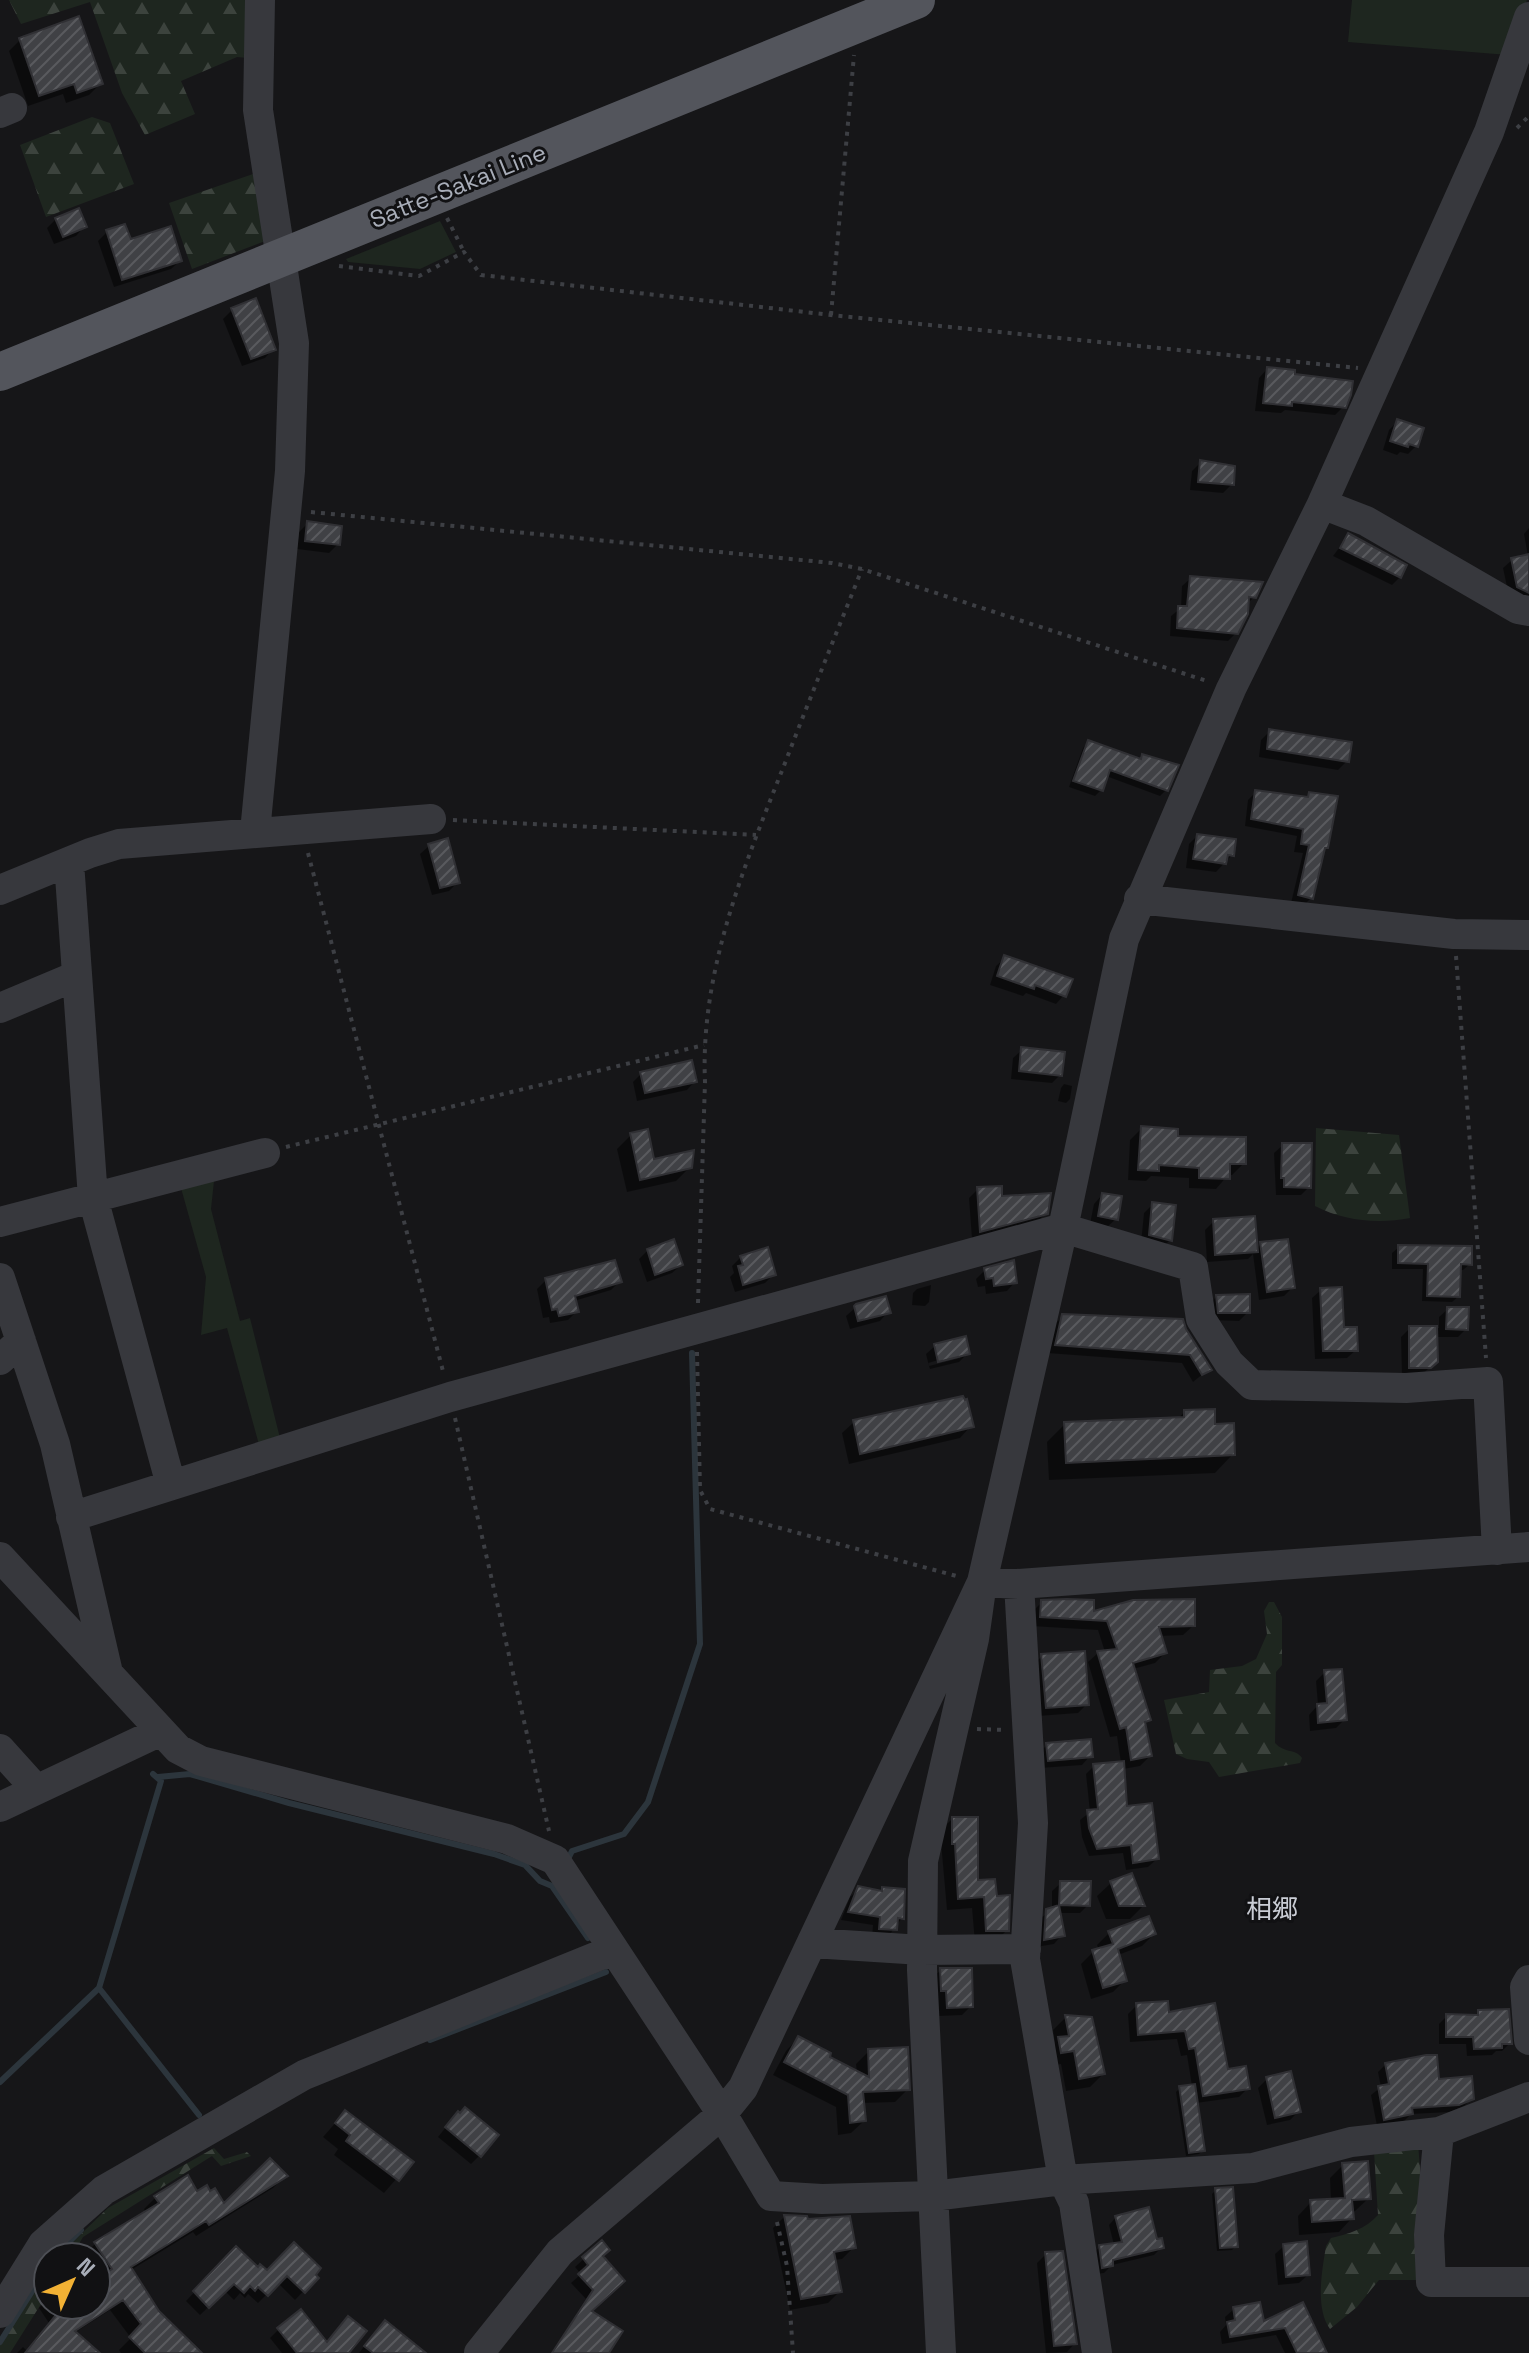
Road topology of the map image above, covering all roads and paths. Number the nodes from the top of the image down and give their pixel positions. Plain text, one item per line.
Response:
1 (260, 0) edge
2 (916, 0) edge
3 (1529, 17) edge
4 (856, 25) junction
5 (436, 195) junction
6 (464, 252) junction
7 (282, 257) junction
8 (335, 265) dead end
9 (831, 315) junction
10 (1381, 370) junction
11 (0, 372) edge
12 (1322, 504) junction
13 (285, 509) junction
14 (862, 569) junction
15 (1529, 611) edge
16 (1231, 689) junction
17 (431, 819) joint
18 (301, 828) junction
19 (255, 832) junction
20 (756, 835) junction
21 (69, 862) junction
22 (0, 890) edge
23 (1139, 899) junction
24 (1454, 934) junction
25 (1529, 935) edge
26 (76, 976) junction
27 (0, 1008) edge
28 (704, 1045) junction
29 (379, 1125) junction
30 (265, 1153) joint
31 (93, 1198) junction
32 (0, 1222) edge
33 (1063, 1228) junction
34 (0, 1278) edge
35 (697, 1330) junction
36 (10, 1350) edge
37 (1488, 1382) junction
38 (450, 1397) junction
39 (171, 1485) junction
40 (71, 1517) junction
41 (1529, 1547) edge
42 (1497, 1550) junction
43 (0, 1557) edge
44 (982, 1582) junction
45 (1019, 1584) junction
46 (108, 1676) junction
47 (159, 1732) junction
48 (0, 1749) edge
49 (36, 1789) junction
50 (0, 1807) edge
51 (555, 1860) junction
52 (812, 1943) junction
53 (1026, 1949) junction
54 (613, 1950) junction
55 (922, 1950) junction
56 (1529, 1980) edge
57 (1529, 2040) edge
58 (1529, 2097) edge
59 (722, 2114) junction
60 (1439, 2132) junction
61 (1063, 2180) junction
62 (771, 2196) junction
63 (933, 2196) junction
64 (1529, 2282) edge
65 (0, 2313) edge
66 (479, 2353) edge
67 (793, 2353) edge
68 (941, 2353) edge
69 (1097, 2353) edge

1 - 7 street
2 - 4 main road, Satte-Sakai Line
3 - 10 street
4 - 5 main road, Satte-Sakai Line
4 - 9 path
5 - 6 path
5 - 7 main road, Satte-Sakai Line
6 - 8 path
6 - 9 path
7 - 11 main road, Satte-Sakai Line
7 - 13 street
9 - 10 path
10 - 12 street
12 - 15 street
12 - 16 street
13 - 14 path
13 - 19 street
14 - 16 path
14 - 20 path
16 - 23 street
17 - 18 street
17 - 20 path
18 - 19 street
18 - 29 path
19 - 21 street
20 - 28 path
21 - 22 street
21 - 26 street
23 - 24 street
23 - 33 street
24 - 25 street
24 - 37 path
26 - 27 street
26 - 31 street
28 - 29 path
28 - 35 path
29 - 30 path
29 - 38 path
30 - 31 street
31 - 32 street
31 - 39 street
33 - 35 street
33 - 37 street
33 - 44 street
34 - 36 street
35 - 38 street
35 - 44 path
36 - 40 street
37 - 42 street
38 - 39 street
38 - 51 path
39 - 40 street
40 - 46 street
41 - 42 street
42 - 45 street
43 - 46 street
44 - 45 street
44 - 52 street
44 - 55 street
45 - 53 street
46 - 47 street
47 - 49 street
47 - 51 street
48 - 49 street
49 - 50 street
51 - 54 street
52 - 55 street
52 - 59 street
53 - 55 street
53 - 61 street
54 - 59 street
54 - 65 street
55 - 63 street
56 - 57 street
58 - 60 street
59 - 62 street
59 - 66 street
60 - 61 street
60 - 64 street
61 - 63 street
61 - 69 street
62 - 63 street
62 - 67 path
63 - 68 street

